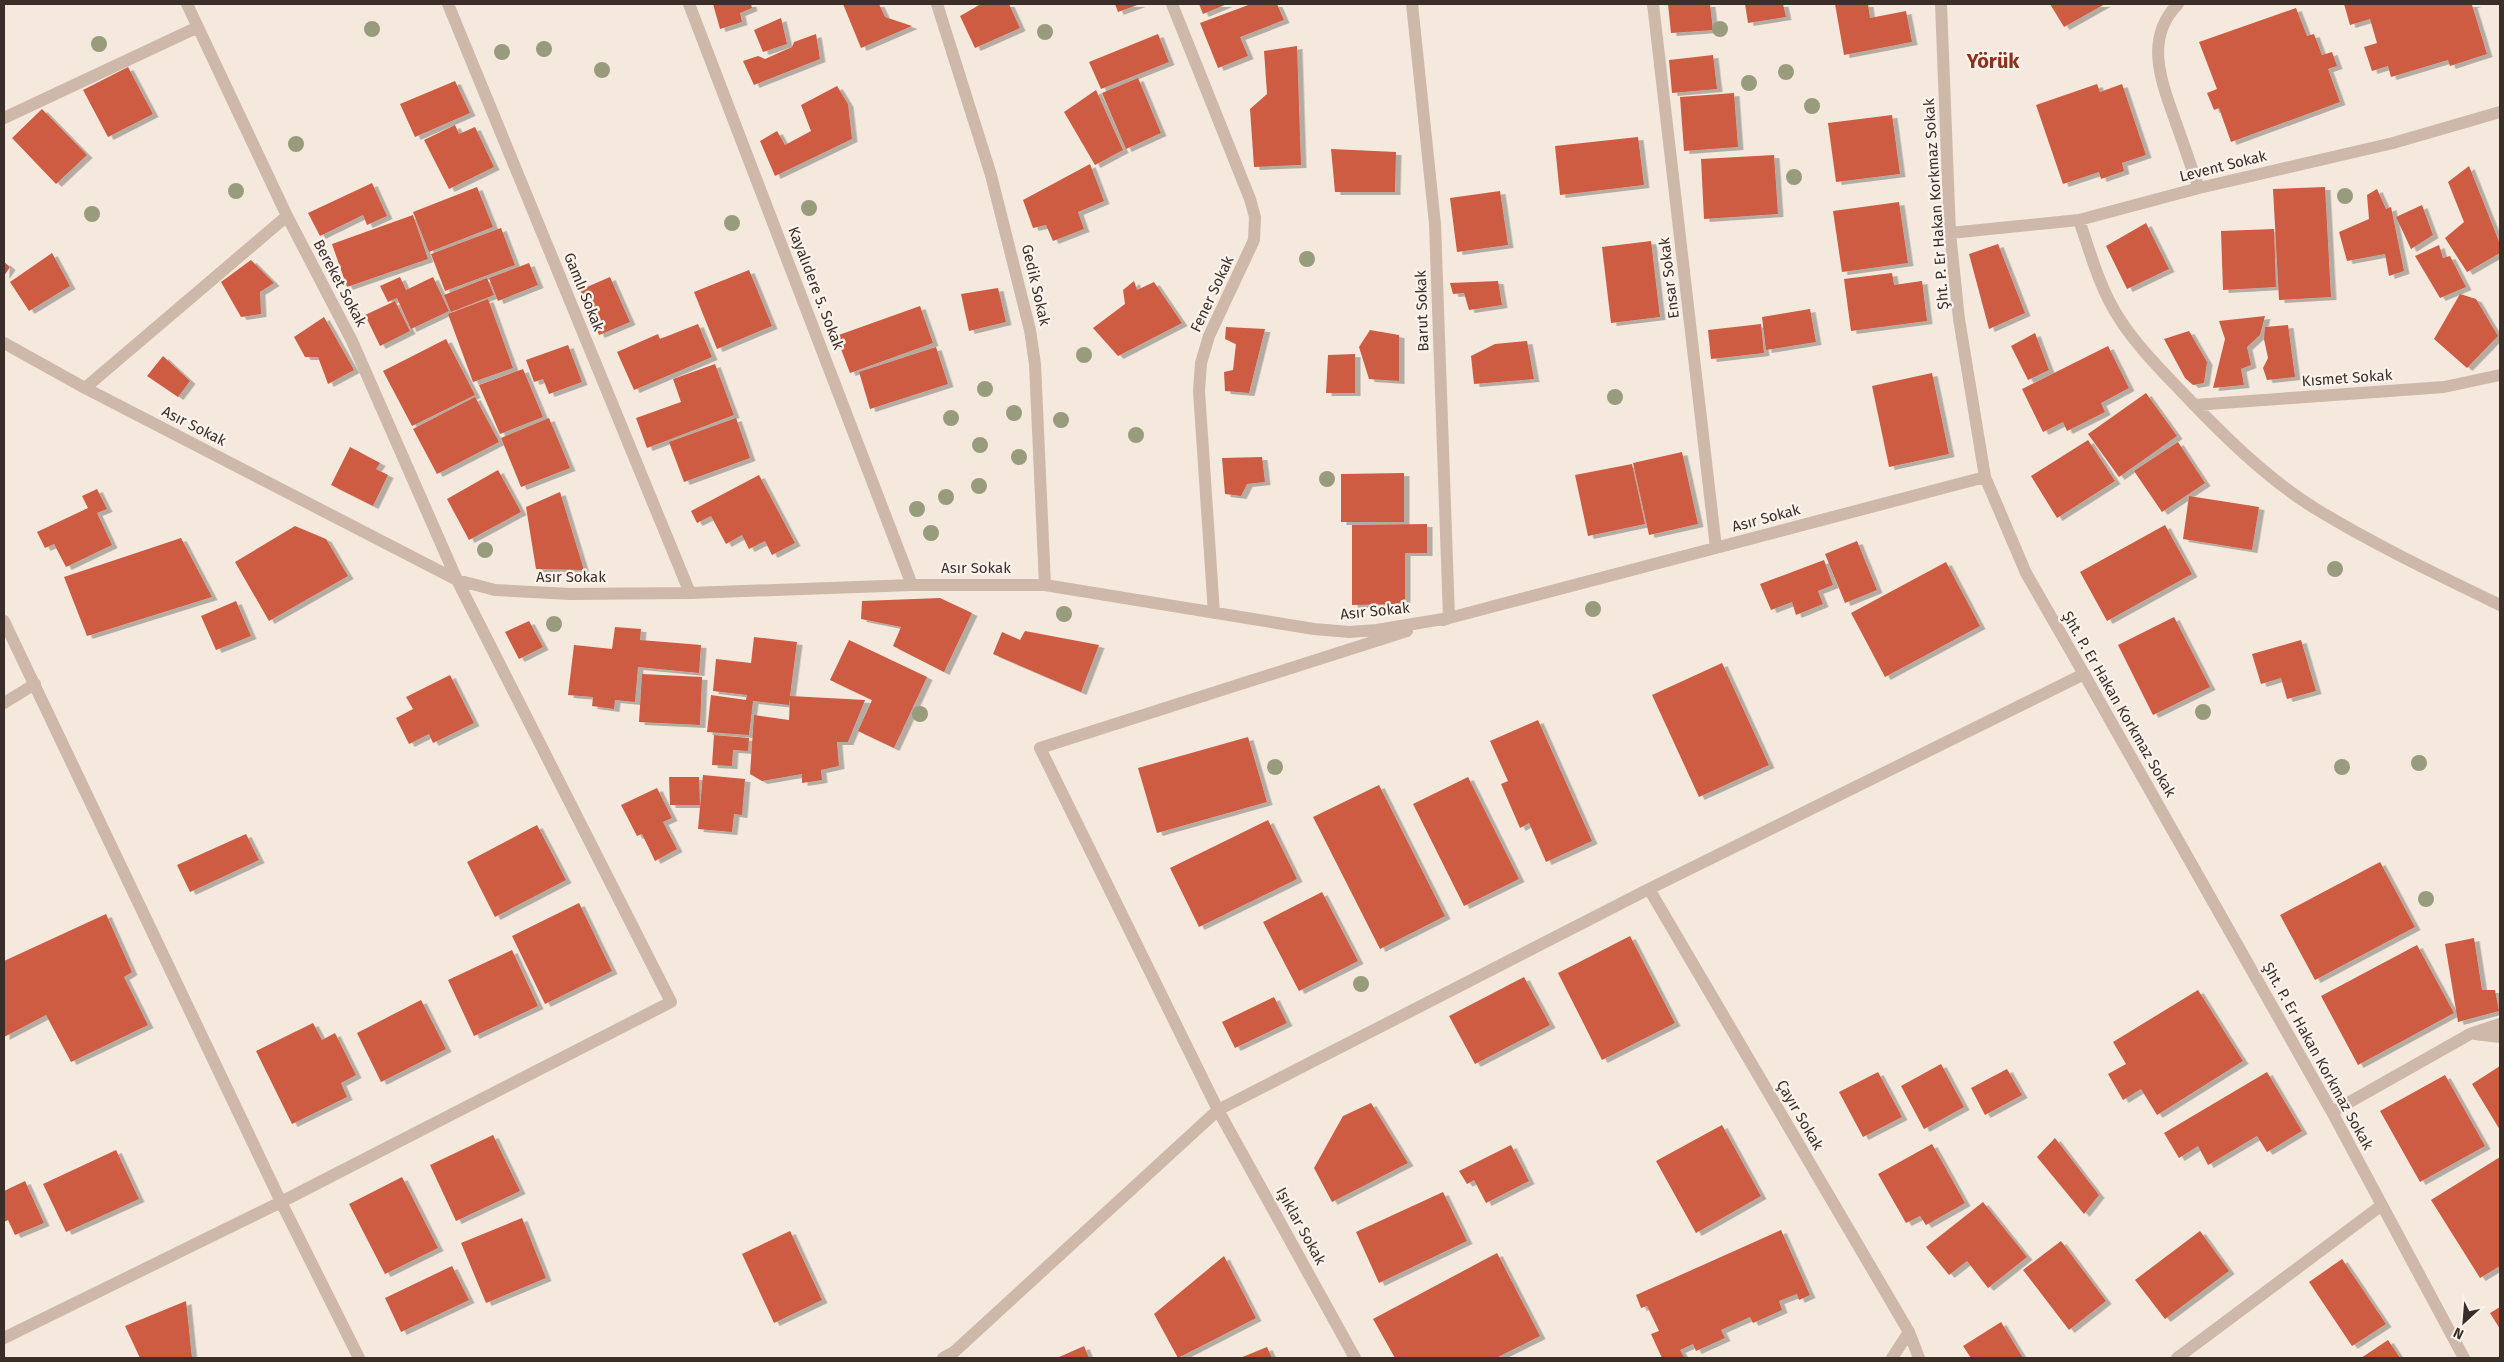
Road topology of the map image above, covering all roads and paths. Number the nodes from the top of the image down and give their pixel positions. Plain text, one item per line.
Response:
1 (187, 4) edge
2 (448, 4) edge
3 (689, 4) edge
4 (937, 4) edge
5 (1172, 4) edge
6 (1412, 4) edge
7 (1653, 4) edge
8 (1941, 4) edge
9 (2178, 4) edge
10 (198, 27) junction
11 (2500, 112) edge
12 (4, 118) edge
13 (2199, 188) junction
14 (287, 216) junction
15 (2078, 220) junction
16 (1950, 233) junction
17 (4, 343) edge
18 (2500, 375) edge
19 (85, 388) junction
20 (2194, 405) junction
21 (1985, 476) junction
22 (1716, 548) junction
23 (457, 580) junction
24 (1045, 584) junction
25 (912, 585) junction
26 (690, 593) junction
27 (2500, 606) edge
28 (1214, 613) junction
29 (1450, 618) junction
30 (4, 620) edge
31 (2084, 674) junction
32 (35, 684) junction
33 (4, 703) edge
34 (1649, 889) junction
35 (2500, 1024) edge
36 (2470, 1034) junction
37 (2500, 1036) edge
38 (1218, 1110) junction
39 (2332, 1112) junction
40 (281, 1202) junction
41 (2382, 1205) junction
42 (1908, 1332) junction
43 (4, 1338) edge
44 (951, 1356) edge
45 (359, 1358) edge
46 (1355, 1358) edge
47 (1892, 1358) edge
48 (1919, 1358) edge
49 (2176, 1358) edge
50 (2464, 1358) edge

1 - 10 street, Bereket Sokak
2 - 26 street, Gamlı Sokak
3 - 25 street, Kayalıdere 5. Sokak
4 - 24 street, Gedik Sokak
5 - 28 street, Fener Sokak
6 - 29 street, Barut Sokak
7 - 22 street, Ensar Sokak
8 - 16 street, Şht. P. Er Hakan Korkmaz Sokak
9 - 13 street
10 - 12 street
10 - 14 street, Bereket Sokak
11 - 13 street, Levent Sokak
13 - 15 street, Levent Sokak
14 - 19 street
14 - 23 street, Bereket Sokak
15 - 16 street, Levent Sokak
15 - 20 street
16 - 21 street, Şht. P. Er Hakan Korkmaz Sokak
17 - 19 street, Asır Sokak
18 - 20 street, Kısmet Sokak
19 - 23 street, Asır Sokak
20 - 27 street
21 - 22 street, Asır Sokak
21 - 31 street, Şht. P. Er Hakan Korkmaz Sokak
22 - 29 street, Asır Sokak
23 - 26 street, Asır Sokak
23 - 40 street, Bereket Sokak
24 - 25 street, Asır Sokak
24 - 28 street, Asır Sokak
25 - 26 street, Asır Sokak
28 - 29 street, Asır Sokak
29 - 38 street, Işıklar Sokak
30 - 32 street
31 - 34 street
31 - 39 street, Şht. P. Er Hakan Korkmaz Sokak
32 - 33 street
32 - 40 street
34 - 38 street
34 - 42 street, Çayır Sokak
35 - 36 street
36 - 37 street
36 - 39 street
38 - 44 street
38 - 46 street, Işıklar Sokak
39 - 41 street, Şht. P. Er Hakan Korkmaz Sokak
40 - 43 street
40 - 45 street
41 - 49 street
41 - 50 street, Şht. P. Er Hakan Korkmaz Sokak
42 - 47 street
42 - 48 street, Çayır Sokak

